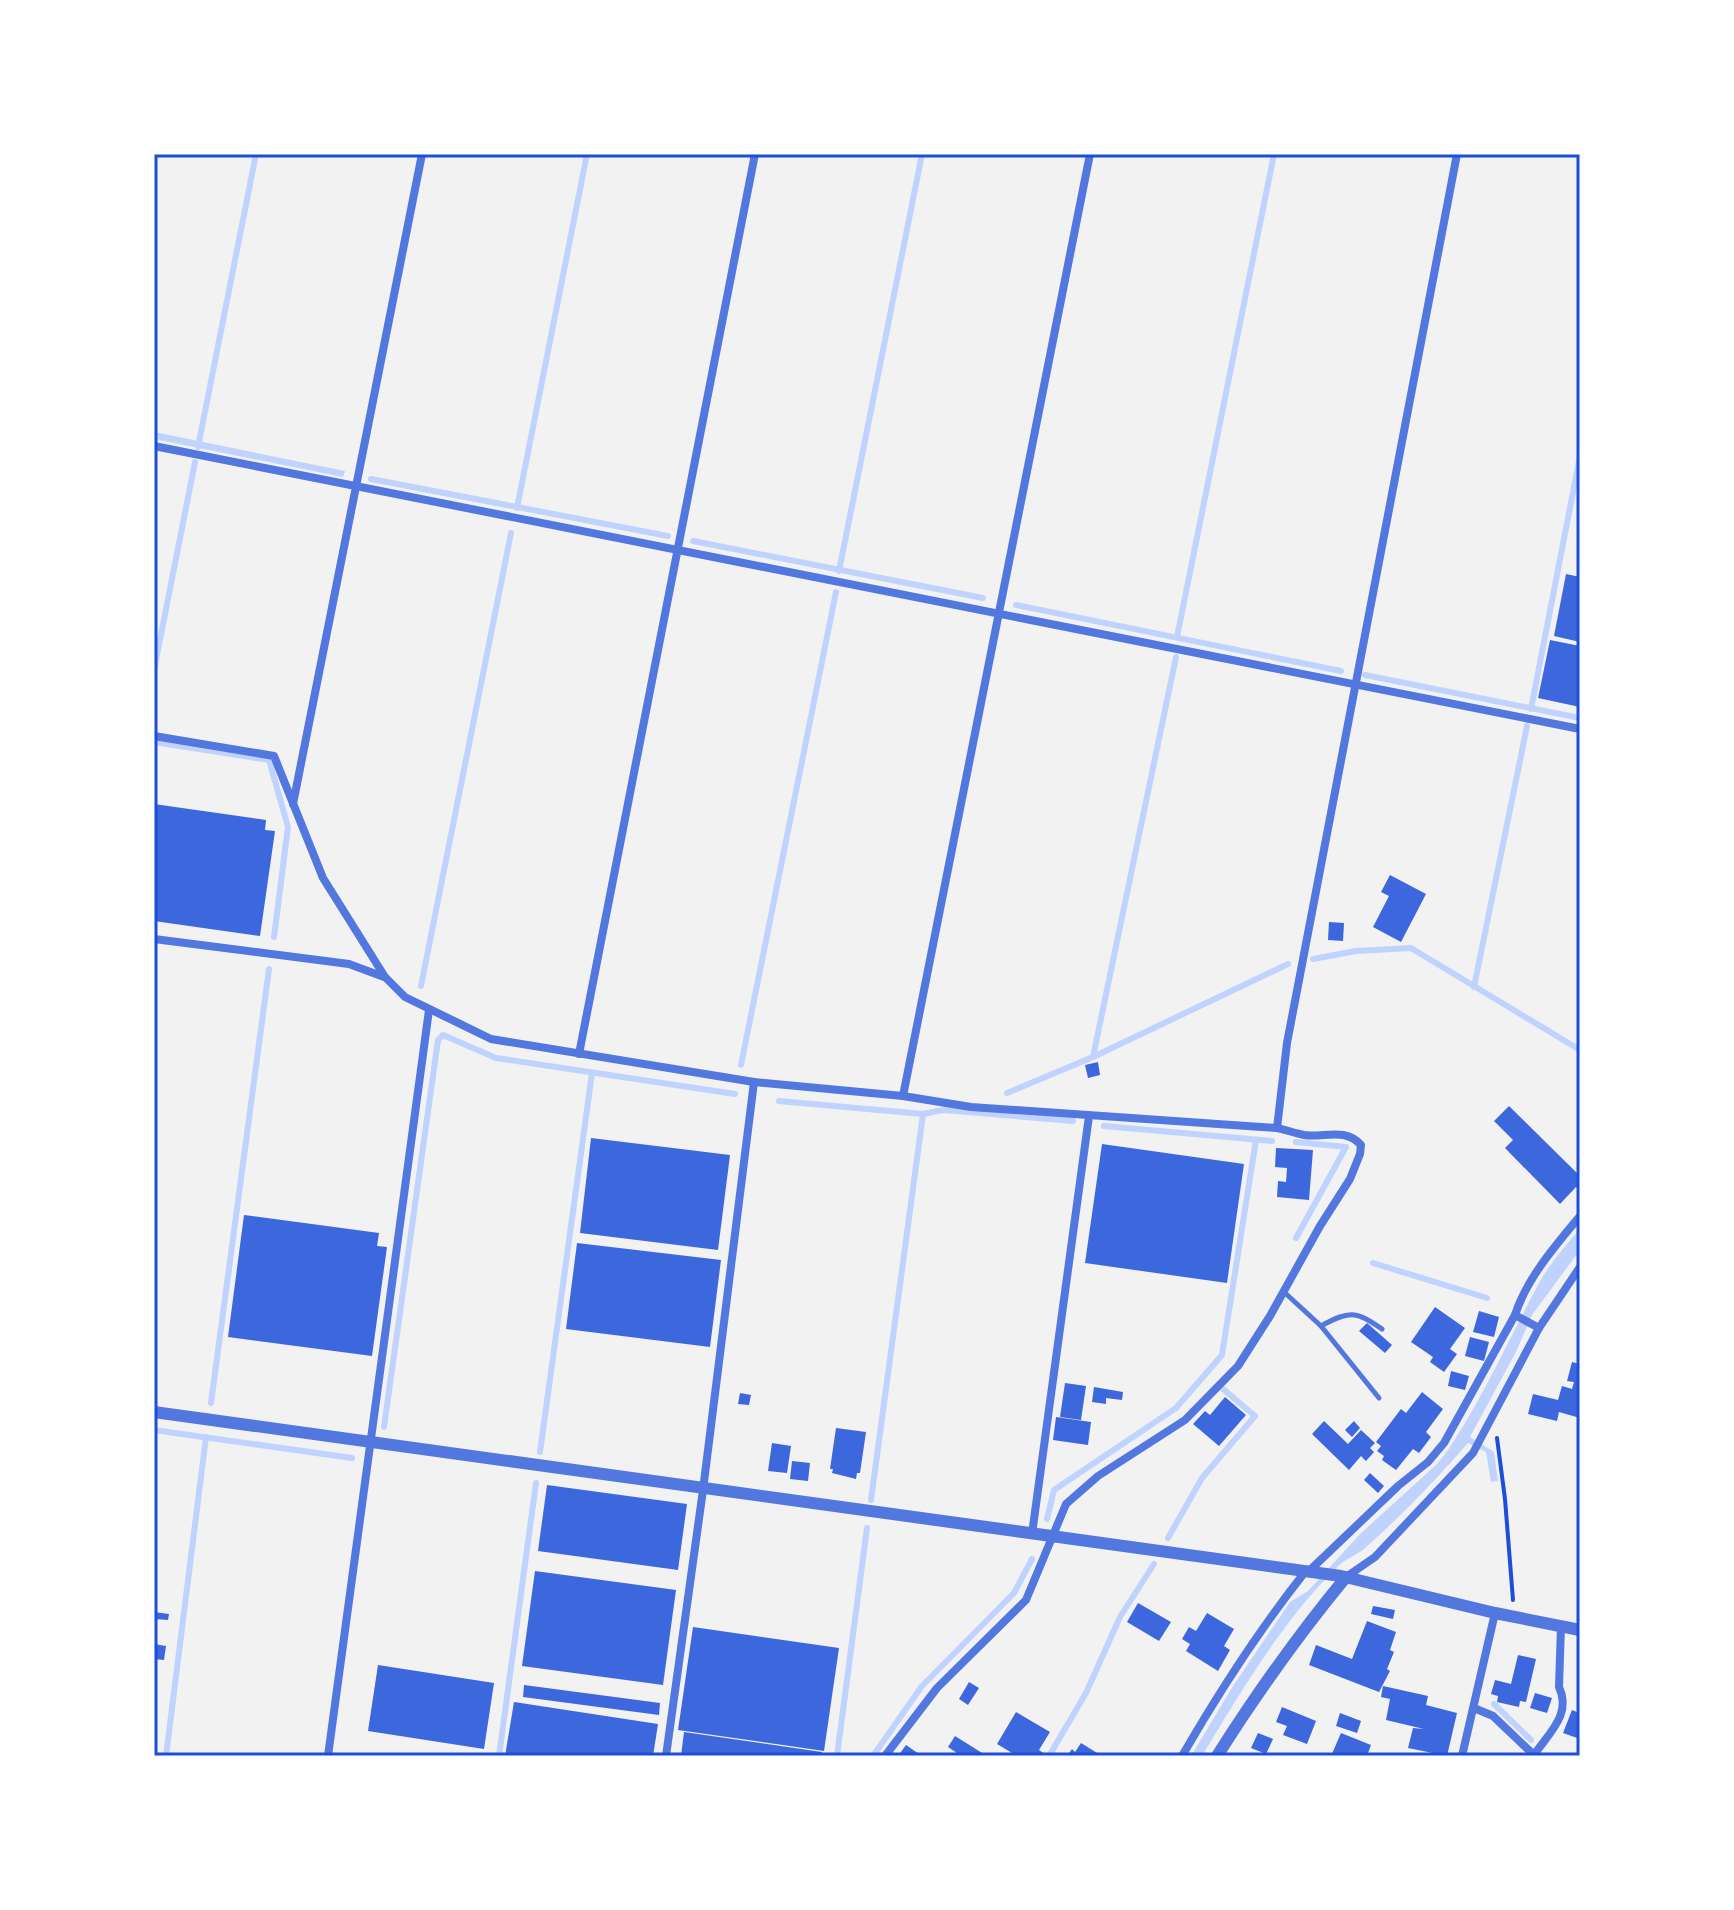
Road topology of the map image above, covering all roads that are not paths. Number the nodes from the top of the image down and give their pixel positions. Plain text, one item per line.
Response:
1 (422, 154) edge
2 (755, 154) edge
3 (1090, 154) edge
4 (1457, 154) edge
5 (154, 446) edge
6 (357, 486) junction
7 (678, 551) junction
8 (999, 615) junction
9 (1354, 685) junction
10 (1580, 729) edge
11 (154, 736) edge
12 (293, 804) junction
13 (154, 939) edge
14 (385, 977) junction
15 (429, 1010) junction
16 (579, 1054) junction
17 (754, 1082) junction
18 (903, 1096) junction
19 (1089, 1116) junction
20 (1277, 1128) junction
21 (1580, 1216) edge
22 (1580, 1267) edge
23 (1284, 1292) junction
24 (1517, 1316) junction
25 (1321, 1326) junction
26 (1536, 1326) junction
27 (1382, 1329) dead end
28 (1379, 1398) dead end
29 (154, 1412) edge
30 (370, 1443) junction
31 (703, 1490) junction
32 (1032, 1534) junction
33 (1052, 1537) junction
34 (1308, 1572) junction
35 (1344, 1577) junction
36 (1495, 1613) junction
37 (1561, 1626) junction
38 (1580, 1630) edge
39 (1474, 1708) junction
40 (1534, 1755) edge
41 (328, 1756) edge
42 (666, 1756) edge
43 (885, 1756) edge
44 (1182, 1756) edge
45 (1217, 1756) edge
46 (1462, 1756) edge

1 - 6 street
2 - 7 street
3 - 8 street
4 - 9 street
5 - 6 street
6 - 7 street
6 - 12 street
7 - 8 street
7 - 16 street
8 - 9 street
8 - 18 street
9 - 10 street
9 - 20 street
11 - 12 street
12 - 14 street
13 - 14 street
14 - 15 street
15 - 16 street
15 - 30 street
16 - 17 street
17 - 18 street
17 - 31 street
18 - 19 street
19 - 20 street
19 - 32 street
20 - 23 street
21 - 24 street
22 - 26 street
23 - 25 lane
23 - 33 street
24 - 26 street
24 - 34 street
25 - 27 lane
25 - 28 lane
26 - 35 street
29 - 30 street
30 - 31 street
30 - 41 street
31 - 32 street
31 - 42 street
32 - 33 street
33 - 34 street
33 - 43 street
34 - 35 street
34 - 44 street
35 - 36 street
35 - 45 street
36 - 37 street
36 - 39 street
37 - 38 street
37 - 40 street
39 - 40 street
39 - 46 street

